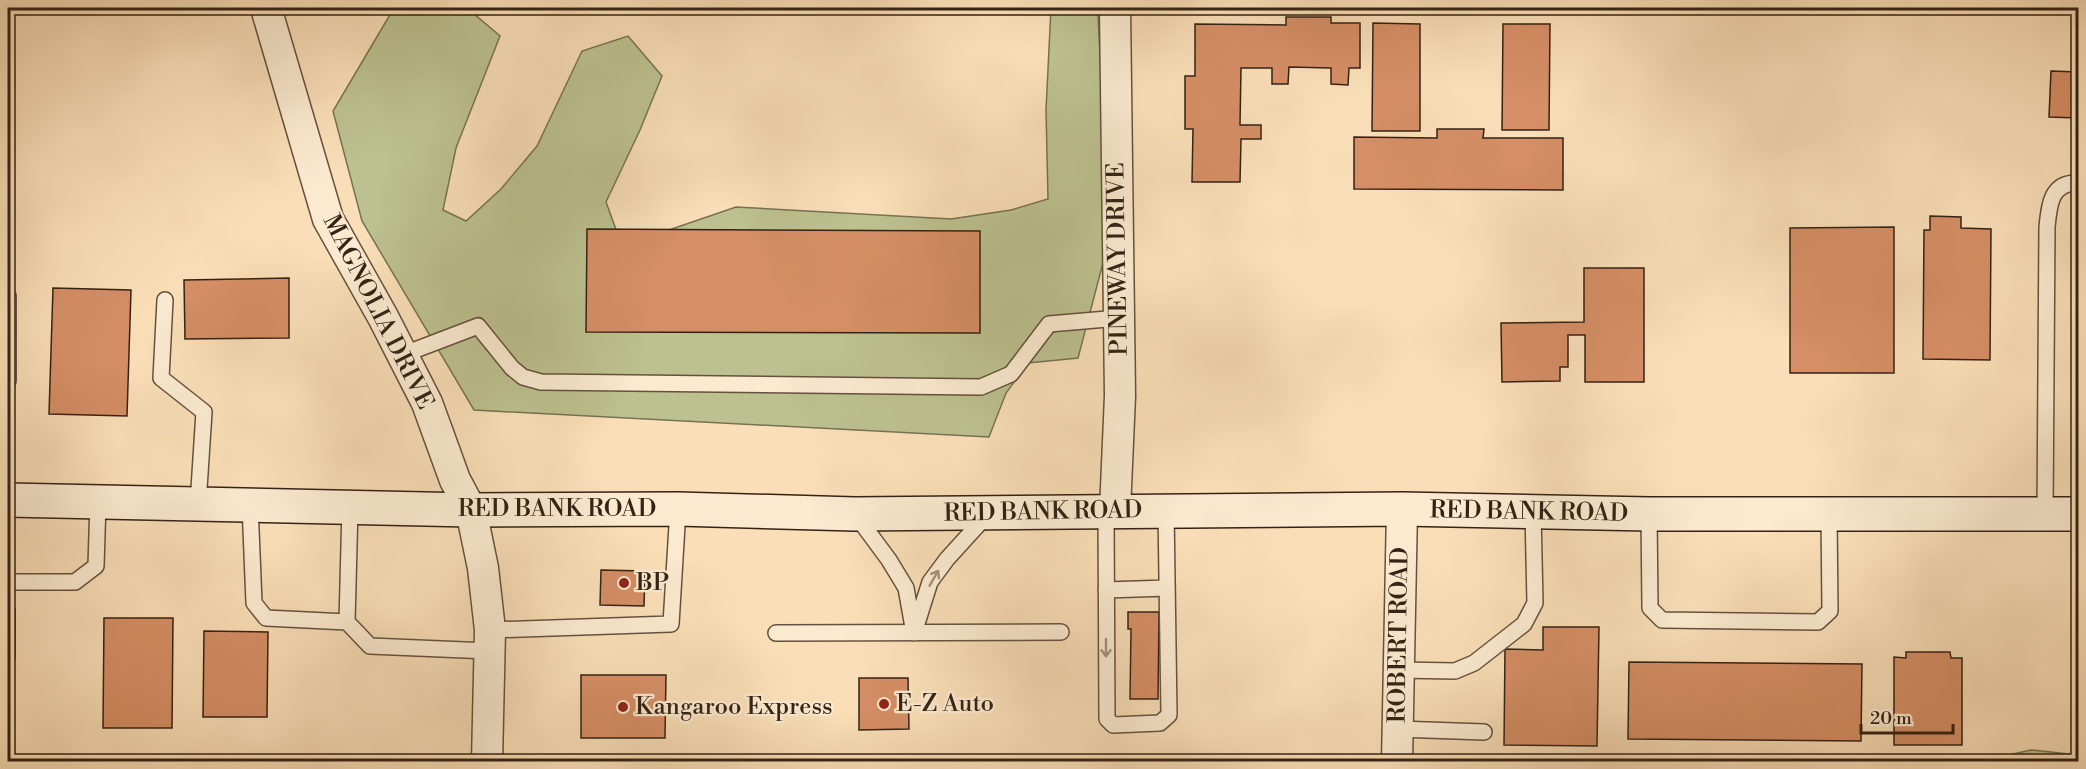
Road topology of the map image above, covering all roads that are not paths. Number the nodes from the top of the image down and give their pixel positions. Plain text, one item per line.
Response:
1 (266, 8) edge
2 (1115, 8) edge
3 (2079, 183) edge
4 (8, 296) edge
5 (165, 300) dead end
6 (1119, 318) junction
7 (402, 355) junction
8 (8, 381) edge
9 (8, 500) edge
10 (98, 502) junction
11 (198, 504) junction
12 (249, 505) junction
13 (350, 507) junction
14 (678, 509) junction
15 (1402, 509) junction
16 (471, 510) junction
17 (1110, 510) junction
18 (1166, 510) junction
19 (989, 512) junction
20 (1533, 512) junction
21 (855, 514) junction
22 (1649, 514) junction
23 (2045, 514) junction
24 (2079, 514) edge
25 (1829, 515) junction
26 (8, 582) edge
27 (1167, 588) junction
28 (1106, 590) junction
29 (347, 622) junction
30 (1061, 632) dead end
31 (776, 633) dead end
32 (914, 633) junction
33 (489, 640) junction
34 (1399, 670) junction
35 (1398, 729) junction
36 (1484, 732) dead end
37 (486, 762) edge
38 (1397, 762) edge

1 - 7 street, MAGNOLIA DRIVE
2 - 6 street, PINEWAY DRIVE
3 - 23 lane
4 - 8 lane
5 - 11 lane
6 - 7 lane
6 - 17 street, PINEWAY DRIVE
7 - 16 street, MAGNOLIA DRIVE
9 - 10 main road, RED BANK ROAD
10 - 11 main road, RED BANK ROAD
10 - 26 lane
11 - 12 main road, RED BANK ROAD
12 - 13 main road, RED BANK ROAD
12 - 29 lane
13 - 16 main road, RED BANK ROAD
13 - 29 lane
14 - 16 main road, RED BANK ROAD
14 - 21 main road, RED BANK ROAD
14 - 33 lane
15 - 18 main road, RED BANK ROAD
15 - 20 main road, RED BANK ROAD
15 - 34 street, ROBERT ROAD
16 - 33 street, MAGNOLIA DRIVE
17 - 18 main road, RED BANK ROAD
17 - 19 main road, RED BANK ROAD
17 - 28 lane
18 - 27 lane
19 - 21 main road, RED BANK ROAD
32 -> 19 lane
20 - 22 main road, RED BANK ROAD
20 - 34 lane
21 - 32 lane
22 - 25 main road, RED BANK ROAD
22 - 25 lane
23 - 24 main road, RED BANK ROAD
23 - 25 main road, RED BANK ROAD
27 - 28 lane
28 -> 27 lane
29 - 33 lane
30 - 32 lane
31 - 32 lane
33 - 37 street, MAGNOLIA DRIVE
34 - 35 street, ROBERT ROAD
35 - 36 lane
35 - 38 street, ROBERT ROAD

